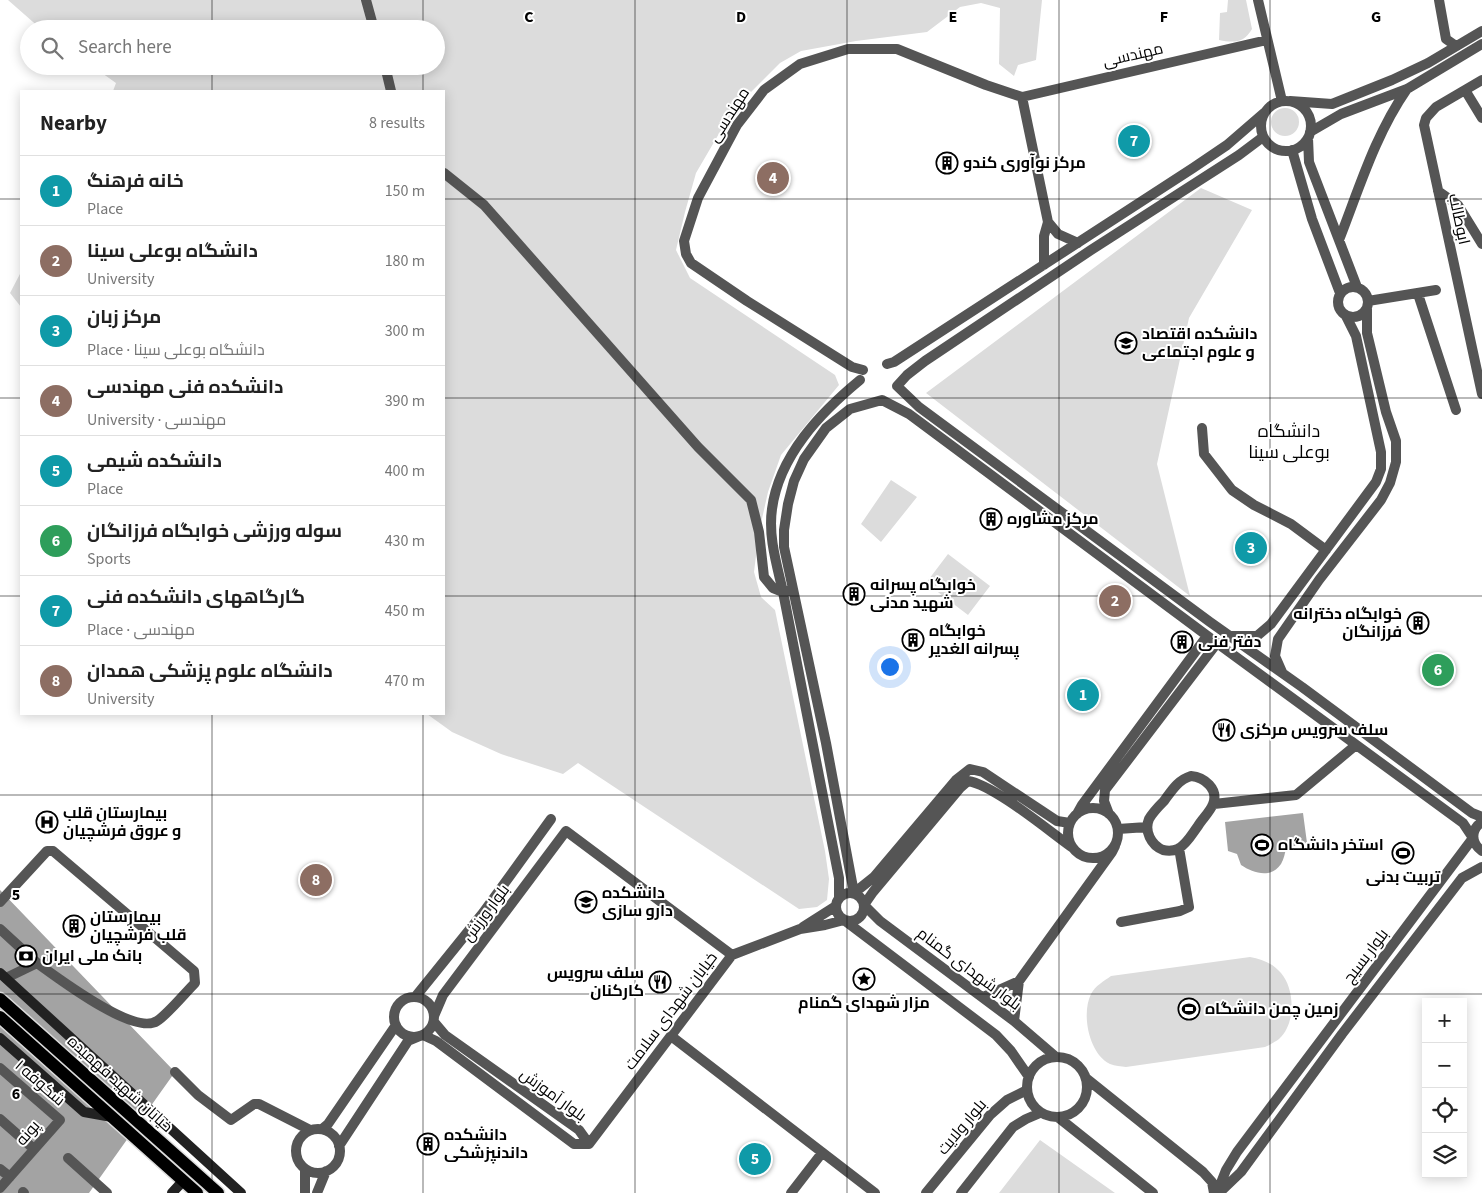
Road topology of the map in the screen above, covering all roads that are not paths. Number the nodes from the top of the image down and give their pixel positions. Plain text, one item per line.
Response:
1 (366, 0) edge
2 (1258, 0) edge
3 (1439, 0) edge
4 (372, 20) edge
5 (1482, 30) edge
6 (1267, 40) junction
7 (1482, 44) edge
8 (1456, 46) junction
9 (387, 75) edge
10 (1482, 80) edge
11 (1407, 89) junction
12 (391, 90) edge
13 (1465, 90) junction
14 (1022, 97) junction
15 (1286, 101) junction
16 (1264, 113) junction
17 (1482, 118) edge
18 (1309, 135) junction
19 (1263, 137) junction
20 (1292, 150) junction
21 (445, 174) edge
22 (1438, 191) junction
23 (1048, 222) junction
24 (1339, 240) junction
25 (1078, 243) junction
26 (1482, 244) edge
27 (1044, 265) junction
28 (1357, 287) junction
29 (1436, 290) dead end
30 (1340, 293) junction
31 (1418, 294) junction
32 (1367, 305) junction
33 (1346, 316) junction
34 (1478, 355) edge
35 (887, 364) dead end
36 (863, 370) dead end
37 (860, 380) dead end
38 (1482, 394) edge
39 (1456, 410) dead end
40 (1202, 428) dead end
41 (1326, 550) junction
42 (788, 591) junction
43 (1208, 636) junction
44 (1230, 636) junction
45 (1217, 644) junction
46 (1283, 673) junction
47 (1356, 745) junction
48 (1214, 804) junction
49 (1077, 814) junction
50 (1109, 814) junction
51 (1482, 818) edge
52 (551, 819) dead end
53 (1482, 822) edge
54 (1070, 823) junction
55 (1147, 828) junction
56 (1118, 829) junction
57 (1473, 838) junction
58 (1115, 846) junction
59 (1073, 848) junction
60 (1179, 848) junction
61 (1482, 851) edge
62 (1482, 867) edge
63 (854, 893) junction
64 (0, 902) edge
65 (838, 902) junction
66 (864, 905) junction
67 (844, 920) junction
68 (1122, 922) dead end
69 (0, 929) edge
70 (800, 929) junction
71 (732, 955) junction
72 (37, 963) junction
73 (3, 976) edge
74 (1019, 982) junction
75 (416, 996) junction
76 (982, 997) junction
77 (0, 999) edge
78 (0, 1017) edge
79 (434, 1019) junction
80 (1014, 1021) junction
81 (396, 1025) junction
82 (421, 1035) junction
83 (671, 1036) junction
84 (0, 1038) edge
85 (1056, 1057) junction
86 (0, 1068) edge
87 (175, 1072) dead end
88 (1029, 1077) junction
89 (1087, 1079) junction
90 (1027, 1090) junction
91 (528, 1095) junction
92 (521, 1104) junction
93 (1040, 1113) junction
94 (112, 1117) junction
95 (1059, 1118) junction
96 (0, 1119) edge
97 (60, 1120) joint
98 (322, 1129) junction
99 (310, 1130) junction
100 (589, 1144) junction
101 (340, 1146) junction
102 (34, 1149) junction
103 (822, 1153) junction
104 (68, 1158) dead end
105 (0, 1169) edge
106 (305, 1169) junction
107 (326, 1171) junction
108 (10, 1177) junction
109 (182, 1182) junction
110 (0, 1188) edge
111 (107, 1193) edge
112 (172, 1193) edge
113 (189, 1193) edge
114 (197, 1193) edge
115 (218, 1193) edge
116 (241, 1193) edge
117 (305, 1193) edge
118 (317, 1193) edge
119 (791, 1193) edge
120 (875, 1193) edge
121 (926, 1193) edge
122 (961, 1193) edge
123 (1153, 1193) edge
124 (1217, 1193) edge

1 - 4 street
2 - 6 street
3 - 8 street
5 - 8 street
6 - 14 street, مهندسی
6 - 15 street
7 - 11 street
8 - 15 street
9 - 12 street
10 - 13 street, ابوطالب
11 - 18 street
11 - 24 street
13 - 17 street
13 - 22 street, ابوطالب
14 - 23 street
14 - 36 street, مهندسی
15 - 16 street
15 - 18 street
16 - 19 street
16 - 25 street
18 - 20 street
18 - 24 street
19 - 20 street
19 - 44 street
20 - 30 street
21 - 42 street
22 - 26 street
22 - 34 street, ابوطالب
23 - 25 street
23 - 27 street
24 - 28 street
25 - 27 street
27 - 35 street
28 - 30 street
28 - 32 street
29 - 31 street
30 - 33 street
31 - 32 street
31 - 39 street
32 - 33 street
32 - 46 street
33 - 41 street
34 - 38 street, ابوطالب
37 - 42 street
40 - 41 street
41 - 44 street
42 - 43 street
42 - 63 street
42 - 65 street
43 - 45 street
43 - 49 street
44 - 46 street
45 - 47 street
45 - 50 street
46 - 51 street
47 - 48 street
47 - 57 street
48 - 55 street
48 - 60 street
49 - 50 street
49 - 54 street
50 - 56 street
52 - 75 street, بلوار ورزش
53 - 57 street, بلوار بسیج
54 - 59 street
54 - 63 street
55 - 56 street
55 - 60 street
56 - 58 street
57 - 61 street
57 - 124 street, بلوار بسیج
58 - 59 street
58 - 74 street
59 - 66 street
60 - 68 street
62 - 124 street, بلوار بسیج
63 - 65 street
63 - 66 street
64 - 72 street
65 - 67 street
65 - 70 street, خیابان شهدای سلامت
66 - 67 street
66 - 76 street, بلوار شهدای گمنام
67 - 70 street, خیابان شهدای سلامت
67 - 88 street
69 - 72 street
70 - 71 street, خیابان شهدای سلامت
71 - 79 street, بلوار ورزش
71 - 83 street, خیابان شهدای سلامت
72 - 73 street
73 - 116 street
74 - 76 street
74 - 80 street
75 - 79 street
75 - 81 street
76 - 80 street, بلوار شهدای گمنام
77 - 115 main road, خیابان شهید فهمیده
78 - 94 main road, خیابان شهید فهمیده
79 - 82 street
79 - 91 street, بلوار آموزش
80 - 85 street, بلوار شهدای گمنام
81 - 82 street
81 - 98 street
82 - 92 street, بلوار آموزش
82 - 101 street
83 - 100 street, خیابان شهدای سلامت
83 - 103 street
84 - 94 street
85 - 88 street
85 - 89 street
86 - 97 street, شکوفه ۱
87 - 99 street
88 - 90 street
89 - 95 street
89 - 124 street
90 - 93 street
90 - 121 street, بلوار ولایت
91 - 92 street
91 - 100 street, بلوار آموزش
92 - 100 street, بلوار آموزش
93 - 95 street
93 - 122 street
94 - 109 main road, خیابان شهید فهمیده
95 - 123 street
96 - 102 street
97 - 102 street, پونه
98 - 99 street
98 - 101 street
99 - 106 street
101 - 107 street
102 - 108 street, پونه
103 - 119 street
103 - 120 street
104 - 111 street
105 - 108 street
106 - 107 street
106 - 117 street
107 - 118 street
108 - 110 street, پونه
109 - 112 street
109 - 113 street
109 - 114 main road, خیابان شهید فهمیده

